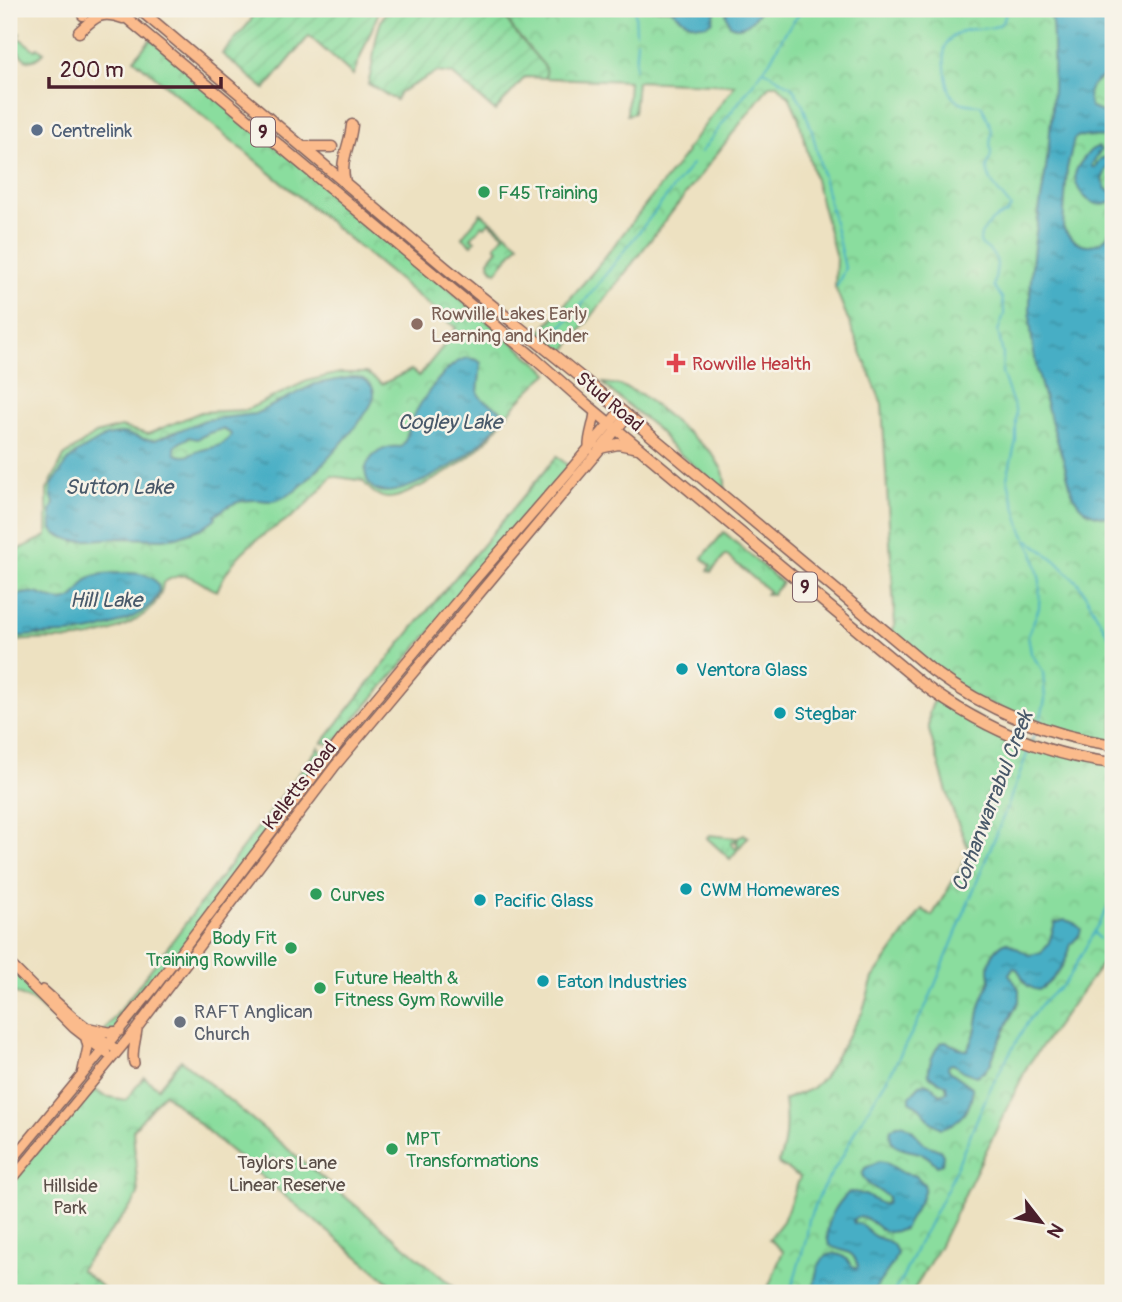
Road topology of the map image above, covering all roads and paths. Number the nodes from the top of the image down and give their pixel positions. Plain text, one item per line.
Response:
1 (116, 9) edge
2 (139, 9) edge
3 (130, 20) junction
4 (79, 32) dead end
5 (352, 125) dead end
6 (302, 147) junction
7 (332, 147) dead end
8 (345, 183) junction
9 (595, 412) junction
10 (624, 414) junction
11 (613, 426) junction
12 (600, 448) junction
13 (638, 448) junction
14 (589, 449) junction
15 (1113, 746) edge
16 (1113, 763) edge
17 (9, 963) edge
18 (62, 1012) junction
19 (85, 1026) junction
20 (137, 1027) junction
21 (120, 1031) junction
22 (86, 1039) junction
23 (106, 1048) junction
24 (116, 1055) junction
25 (134, 1063) dead end
26 (82, 1077) junction
27 (9, 1164) edge
28 (9, 1183) edge

1 - 3 highway, Stud Road / 9
2 - 6 highway, Stud Road / 9
3 - 4 highway
3 - 9 highway, Stud Road / 9
5 - 8 highway
6 - 7 highway
6 - 8 highway, Stud Road / 9
8 - 10 highway, Stud Road / 9
9 - 11 highway, Stud Road / 9
9 - 14 main road
10 - 11 main road, Kelletts Road
10 - 15 highway, Stud Road / 9
11 - 12 main road, Kelletts Road
11 - 13 highway, Stud Road / 9
11 - 14 main road, Kelletts Road
12 - 13 highway
12 - 20 main road, Kelletts Road
13 - 16 highway, Stud Road / 9
14 - 21 main road, Kelletts Road
17 - 18 main road
18 - 19 main road
18 - 22 main road
19 - 21 main road
19 - 23 main road
20 - 24 main road, Kelletts Road
20 - 25 main road
21 - 23 main road, Kelletts Road
22 - 23 main road
22 - 26 main road
23 - 24 main road
23 - 26 main road, Kelletts Road
24 - 28 main road, Kelletts Road
26 - 27 main road, Kelletts Road

